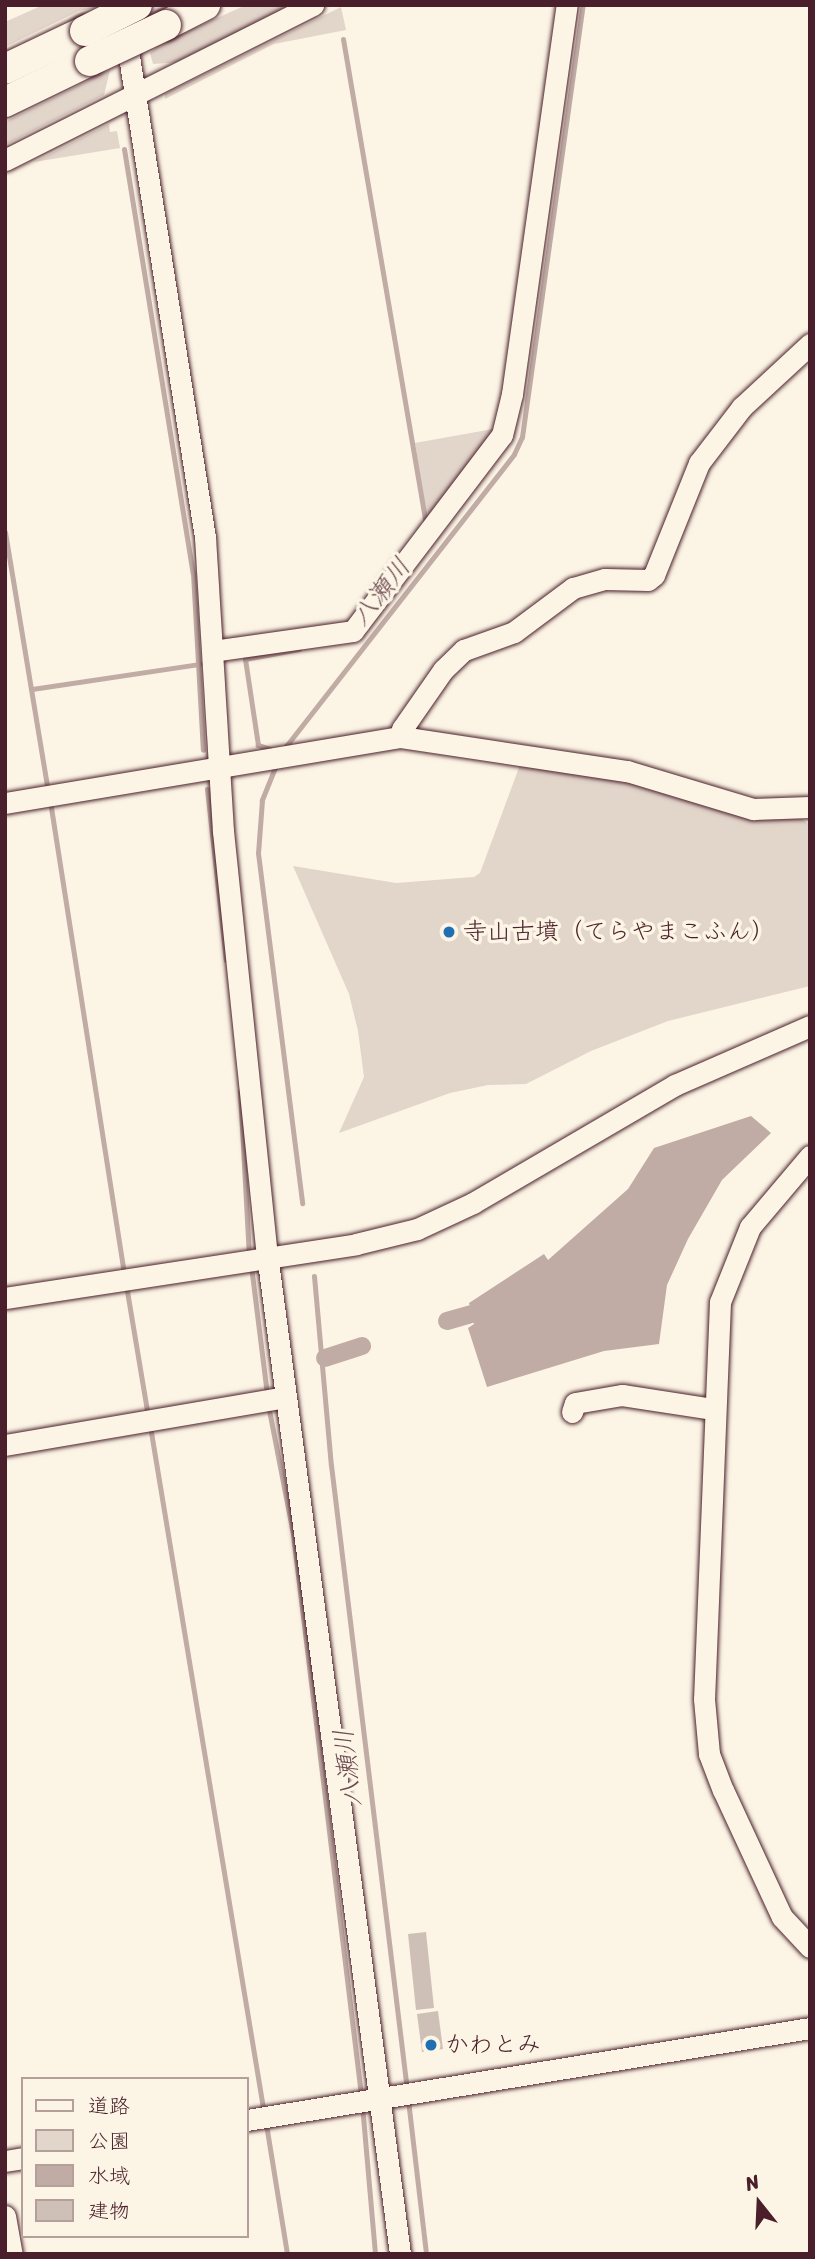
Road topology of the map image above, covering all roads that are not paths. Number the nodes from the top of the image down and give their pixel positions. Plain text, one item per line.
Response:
1 (120, 5) edge
2 (137, 5) edge
3 (205, 5) edge
4 (313, 5) edge
5 (567, 5) edge
6 (5, 69) edge
7 (137, 94) junction
8 (5, 102) edge
9 (5, 160) edge
10 (810, 344) edge
11 (213, 651) junction
12 (401, 737) junction
13 (218, 768) junction
14 (5, 803) edge
15 (810, 807) edge
16 (810, 1026) edge
17 (810, 1156) edge
18 (267, 1254) junction
19 (5, 1298) edge
20 (285, 1397) junction
21 (712, 1409) junction
22 (572, 1412) dead end
23 (5, 1445) edge
24 (810, 1947) edge
25 (810, 2028) edge
26 (388, 2096) junction
27 (248, 2120) edge
28 (5, 2216) edge
29 (12, 2254) edge
30 (400, 2254) edge

1 - 7 street
2 - 6 highway, bridge
3 - 8 highway, bridge
4 - 7 street
5 - 11 street
7 - 9 street
7 - 11 street
10 - 12 street
11 - 13 street
12 - 13 street
12 - 15 street
13 - 14 street
13 - 18 street
16 - 18 street
17 - 21 street
18 - 19 street
18 - 20 street
20 - 23 street
20 - 26 street
21 - 22 street
21 - 24 street
25 - 26 street
26 - 27 street
26 - 30 street
28 - 29 street

